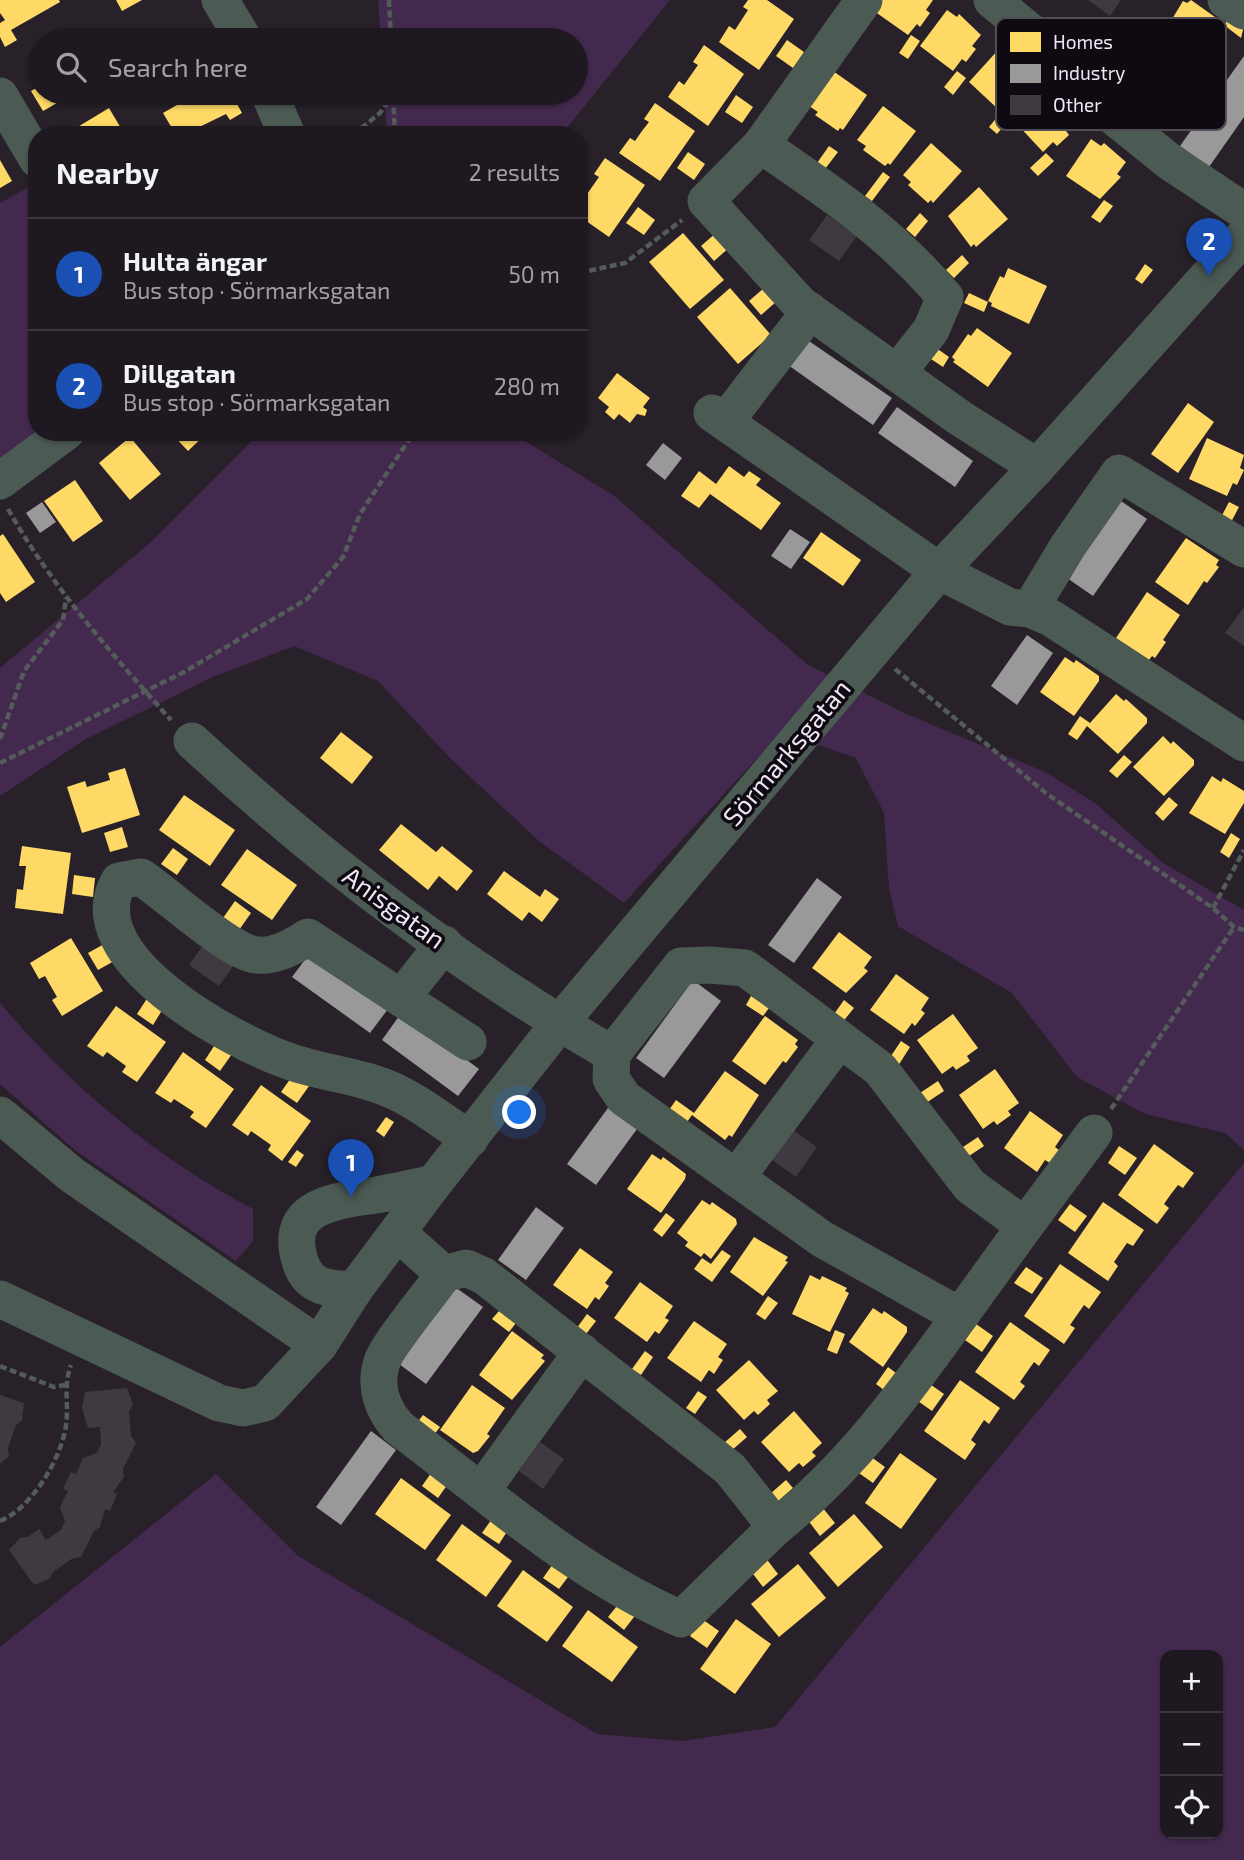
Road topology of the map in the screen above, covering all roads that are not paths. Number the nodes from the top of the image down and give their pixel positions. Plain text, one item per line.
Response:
1 (220, 0) edge
2 (864, 0) edge
3 (992, 0) edge
4 (1226, 0) edge
5 (1244, 11) edge
6 (1014, 18) edge
7 (237, 28) edge
8 (0, 96) edge
9 (274, 105) edge
10 (283, 126) edge
11 (1130, 130) edge
12 (28, 144) edge
13 (761, 145) junction
14 (1244, 211) edge
15 (1244, 236) edge
16 (810, 311) junction
17 (897, 373) junction
18 (57, 441) edge
19 (1037, 467) junction
20 (3, 494) edge
21 (1244, 550) edge
22 (939, 571) junction
23 (1030, 609) junction
24 (192, 741) road end
25 (1244, 743) edge
26 (444, 944) junction
27 (401, 998) junction
28 (558, 1025) junction
29 (839, 1040) junction
30 (468, 1042) dead end
31 (612, 1054) junction
32 (3, 1122) edge
33 (1094, 1133) road end
34 (470, 1139) junction
35 (736, 1178) junction
36 (434, 1183) junction
37 (1025, 1226) junction
38 (398, 1233) junction
39 (444, 1274) junction
40 (354, 1290) junction
41 (0, 1299) edge
42 (960, 1316) junction
43 (319, 1345) junction
44 (582, 1352) junction
45 (482, 1490) junction
46 (776, 1527) junction

1 - 7 street
2 - 13 street
3 - 6 street
4 - 5 street
8 - 12 street
9 - 10 street
11 - 14 street
13 - 16 street
13 - 17 street
15 - 19 street, Sörmarksgatan
16 - 17 street
16 - 22 street
17 - 19 street
18 - 20 street
19 - 22 street, Sörmarksgatan
21 - 23 street
22 - 23 street
22 - 28 street, Sörmarksgatan
23 - 25 street
24 - 26 street, Anisgatan
26 - 27 street
26 - 28 street, Anisgatan
27 - 30 street
27 - 34 street
28 - 31 street, Anisgatan
28 - 34 street, Sörmarksgatan
29 - 31 street
29 - 35 street
29 - 37 street
31 - 35 street
32 - 43 street
33 - 37 street
34 - 36 street, Sörmarksgatan
35 - 42 street
36 - 38 street, Sörmarksgatan
36 - 40 street
37 - 42 street
38 - 39 street
38 - 40 street, Sörmarksgatan
39 - 44 street
39 - 45 street
40 - 43 street, Sörmarksgatan
41 - 43 street, Sörmarksgatan
42 - 46 street
44 - 45 street
44 - 46 street
45 - 46 street

